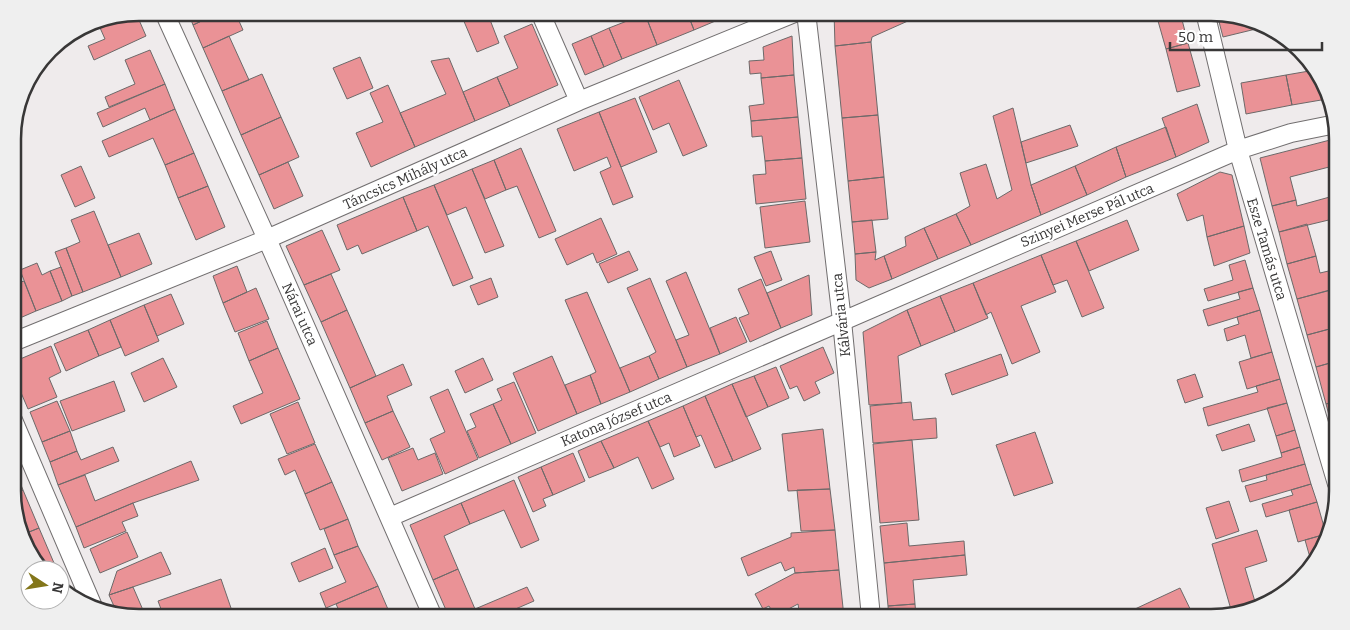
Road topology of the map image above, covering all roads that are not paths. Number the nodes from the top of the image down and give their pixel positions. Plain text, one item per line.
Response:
1 (168, 21) edge
2 (544, 21) edge
3 (775, 21) edge
4 (807, 21) edge
5 (1207, 21) edge
6 (579, 101) junction
7 (1328, 126) edge
8 (1238, 150) junction
9 (267, 239) junction
10 (842, 321) junction
11 (21, 339) edge
12 (21, 439) edge
13 (1329, 454) edge
14 (390, 517) junction
15 (90, 598) edge
16 (870, 608) edge
17 (429, 609) edge

1 - 9 street, Nárai utca
2 - 6 street
3 - 6 street, Táncsics Mihály utca
4 - 10 street, Kálvária utca
5 - 8 street, Esze Tamás utca
6 - 9 street, Táncsics Mihály utca
7 - 8 street, Szinyei Merse Pál utca
8 - 10 street, Szinyei Merse Pál utca
8 - 13 street, Esze Tamás utca
9 - 11 street, Táncsics Mihály utca
9 - 14 street, Nárai utca
10 - 14 street, Katona József utca
10 - 16 street, Kálvária utca
12 - 15 street
14 - 17 street, Nárai utca

